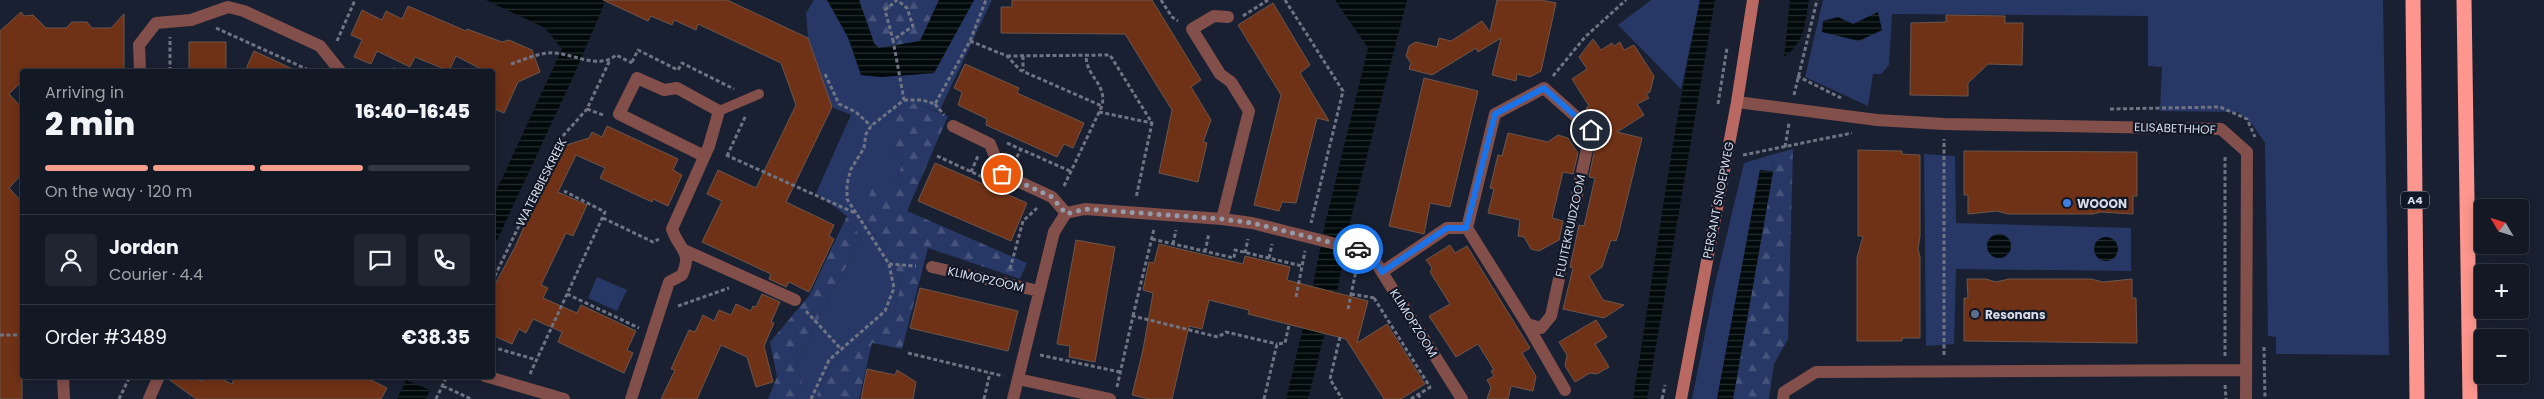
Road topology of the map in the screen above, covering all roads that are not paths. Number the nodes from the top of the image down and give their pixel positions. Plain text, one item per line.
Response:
1 (1753, 0) edge
2 (2413, 0) edge
3 (2464, 0) edge
4 (1228, 17) road end
5 (140, 69) edge
6 (338, 69) edge
7 (759, 94) dead end
8 (1737, 102) junction
9 (719, 111) junction
10 (953, 126) dead end
11 (706, 151) junction
12 (1066, 214) junction
13 (1222, 219) junction
14 (1466, 228) junction
15 (684, 250) junction
16 (932, 267) road end
17 (1382, 272) junction
18 (1040, 292) junction
19 (795, 300) road end
20 (1527, 324) junction
21 (2246, 370) junction
22 (63, 379) edge
23 (158, 379) edge
24 (495, 379) edge
25 (1018, 379) junction
26 (1564, 390) dead end
27 (1113, 395) edge
28 (64, 399) edge
29 (149, 399) edge
30 (564, 399) edge
31 (631, 399) edge
32 (1013, 399) edge
33 (1462, 399) edge
34 (1681, 399) edge
35 (1783, 399) edge
36 (2246, 399) edge
37 (2418, 399) edge
38 (2470, 399) edge

1 - 8 main road, PERSANT SNOEPWEG
2 - 37 highway, A4
3 - 38 highway
4 - 13 street
5 - 6 street
7 - 9 lane
8 - 21 street, ELISABETHHOF
8 - 34 main road, PERSANT SNOEPWEG
9 - 11 street
9 - 11 street
10 - 12 street
11 - 15 street
12 - 13 street, KLIMOPZOOM
12 - 18 street, KLIMOPZOOM
13 - 17 street, KLIMOPZOOM
14 - 17 street
14 - 20 street
14 - 20 street, FLUITEKRUIDZOOM
15 - 19 street
15 - 31 street
16 - 18 street, KLIMOPZOOM
17 - 33 street, KLIMOPZOOM
18 - 25 street, KLIMOPZOOM
20 - 26 street
21 - 35 street
21 - 36 street, ELISABETHHOF
22 - 28 street
23 - 29 street
24 - 30 street
25 - 27 street
25 - 32 street, KLIMOPZOOM

